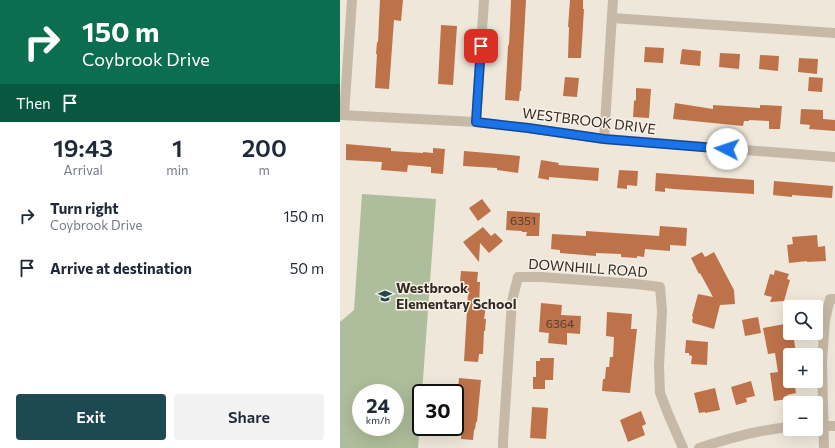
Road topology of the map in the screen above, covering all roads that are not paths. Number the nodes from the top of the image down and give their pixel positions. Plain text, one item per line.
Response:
1 (352, 0) edge
2 (484, 0) edge
3 (613, 0) edge
4 (612, 18) junction
5 (835, 33) edge
6 (342, 115) edge
7 (476, 122) junction
8 (604, 139) junction
9 (835, 157) edge
10 (835, 299) edge
11 (821, 396) edge
12 (823, 426) edge
13 (835, 426) edge
14 (783, 428) edge
15 (822, 436) edge
16 (503, 448) edge
17 (683, 448) edge
18 (699, 448) edge
19 (824, 448) edge

1 - 6 street
2 - 7 street
3 - 4 street
4 - 5 street
4 - 8 street
6 - 7 street, WESTBROOK DRIVE
7 - 8 street, WESTBROOK DRIVE
8 - 9 street, WESTBROOK DRIVE
10 - 11 street
12 - 13 street
14 - 18 street
15 - 19 street
16 - 17 street, DOWNHILL ROAD

